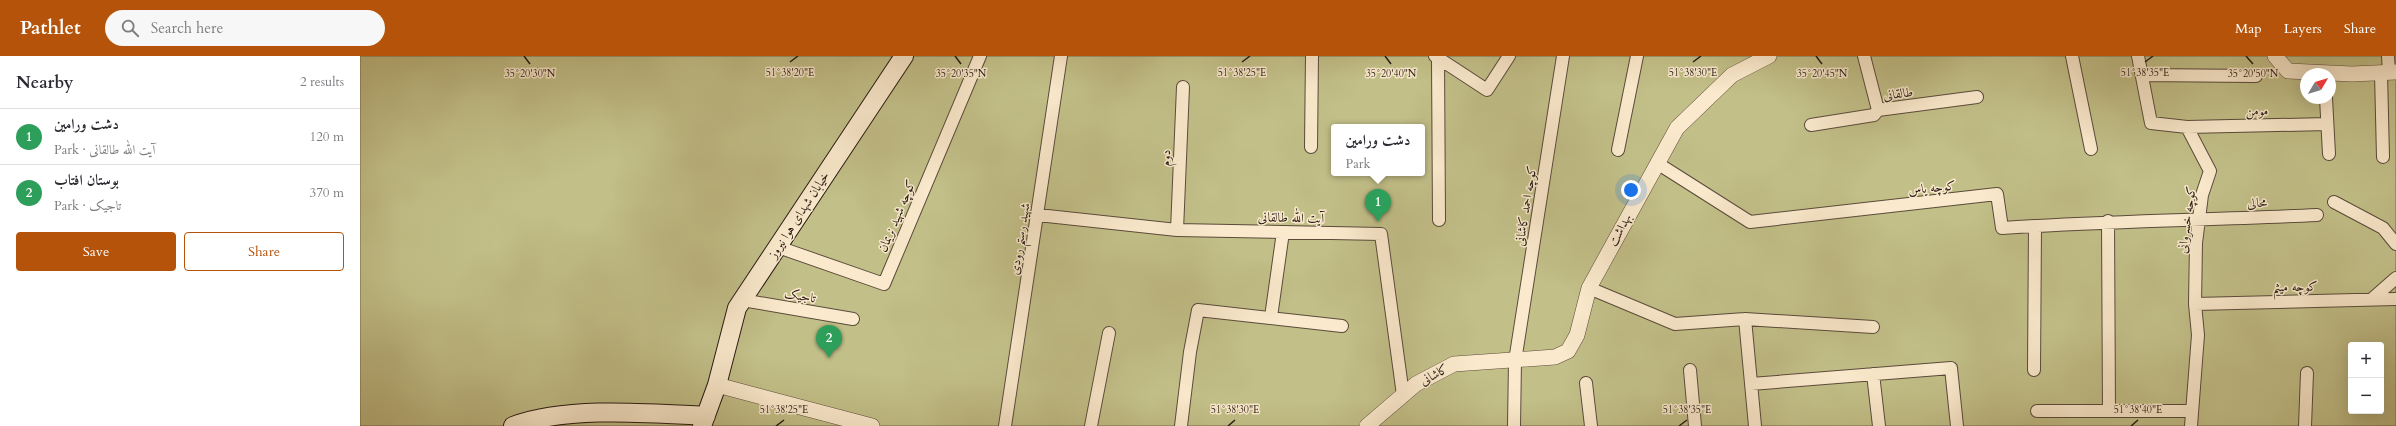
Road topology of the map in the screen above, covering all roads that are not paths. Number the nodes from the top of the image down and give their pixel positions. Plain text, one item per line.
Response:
1 (904, 56) edge
2 (980, 56) edge
3 (1061, 56) edge
4 (1312, 56) edge
5 (1509, 56) edge
6 (1564, 56) edge
7 (1637, 56) edge
8 (1769, 56) edge
9 (1864, 56) edge
10 (2072, 56) edge
11 (2138, 56) edge
12 (2275, 56) edge
13 (2388, 56) edge
14 (1436, 57) edge
15 (2300, 72) edge
16 (2336, 73) edge
17 (2389, 73) edge
18 (2142, 75) junction
19 (2256, 76) dead end
20 (1183, 87) dead end
21 (1977, 97) dead end
22 (2326, 104) edge
23 (1878, 110) junction
24 (2328, 124) junction
25 (1811, 125) dead end
26 (2187, 127) junction
27 (1312, 147) dead end
28 (2091, 149) dead end
29 (1618, 150) dead end
30 (2329, 154) dead end
31 (2383, 157) dead end
32 (1657, 164) junction
33 (2334, 202) dead end
34 (2317, 214) dead end
35 (1038, 215) junction
36 (1438, 220) dead end
37 (2199, 220) junction
38 (2108, 221) junction
39 (2035, 226) junction
40 (1177, 230) junction
41 (1283, 232) junction
42 (2396, 244) edge
43 (778, 247) junction
44 (2396, 278) edge
45 (1589, 288) junction
46 (2372, 299) junction
47 (2396, 299) edge
48 (742, 300) junction
49 (2195, 304) junction
50 (1271, 317) junction
51 (1745, 319) junction
52 (853, 320) dead end
53 (1342, 326) dead end
54 (1873, 327) dead end
55 (1109, 333) dead end
56 (1515, 361) junction
57 (1690, 370) dead end
58 (2034, 370) dead end
59 (2308, 373) dead end
60 (1873, 374) junction
61 (1586, 383) dead end
62 (1751, 384) junction
63 (717, 385) junction
64 (1403, 395) junction
65 (2036, 411) dead end
66 (2110, 411) junction
67 (2191, 411) junction
68 (704, 421) edge
69 (513, 426) edge
70 (872, 426) edge
71 (1005, 426) edge
72 (1091, 426) edge
73 (1181, 426) edge
74 (1367, 426) edge
75 (1514, 426) edge
76 (1591, 426) edge
77 (1695, 426) edge
78 (1755, 426) edge
79 (1880, 426) edge
80 (1958, 426) edge
81 (2191, 426) edge
82 (2304, 426) edge

1 - 43 main road, خیابان شهدای هوا نیروز
2 - 43 street, کوچه شهید نریمان
3 - 35 street, شهید رستم رودی
4 - 27 street
5 - 14 street
6 - 56 street, کوچه احمد کاشانی
7 - 29 street
8 - 32 street, بهداشت
9 - 23 street, طالقانی
10 - 28 street
11 - 18 street
12 - 15 street
13 - 17 street
14 - 36 street
16 - 17 street
17 - 31 street
18 - 19 street
18 - 26 street
20 - 40 street, دوم
21 - 23 street, طالقانی
22 - 24 street
23 - 25 street
24 - 26 street, مومن
24 - 30 street
26 - 37 street, کوچه خسروانی
32 - 39 street, کوچه یاس
32 - 45 street, بهداشت
33 - 42 street
34 - 37 street, محالی
35 - 40 street, آیت الله طالقانی
35 - 71 street, شهید رستم رودی
37 - 38 street, کوچه یاس
37 - 49 street, کوچه خسروانی
38 - 39 street, کوچه یاس
38 - 66 street
39 - 58 street
40 - 41 street, آیت الله طالقانی
41 - 50 street
41 - 64 street, آیت الله طالقانی
43 - 48 main road, خیابان شهدای هوا نیروز
44 - 46 street
45 - 51 street
45 - 56 street, بهداشت
46 - 47 street, کوچه میثم
46 - 49 street, کوچه میثم
48 - 52 street, تاجیک
48 - 63 main road, خیابان شهدای هوا نیروز
49 - 67 street, کوچه خسروانی
50 - 53 street
50 - 73 street
51 - 54 street
51 - 62 street
55 - 72 street
56 - 64 street, کاشانی
56 - 75 street, کوچه احمد کاشانی
57 - 77 street
59 - 82 street
60 - 62 street
60 - 79 street
60 - 80 street
61 - 76 street
62 - 78 street
63 - 68 main road, خیابان شهدای هوا نیروز
63 - 70 street
64 - 74 street, کاشانی
65 - 66 street
66 - 67 street
67 - 81 street, کوچه خسروانی
68 - 69 main road

